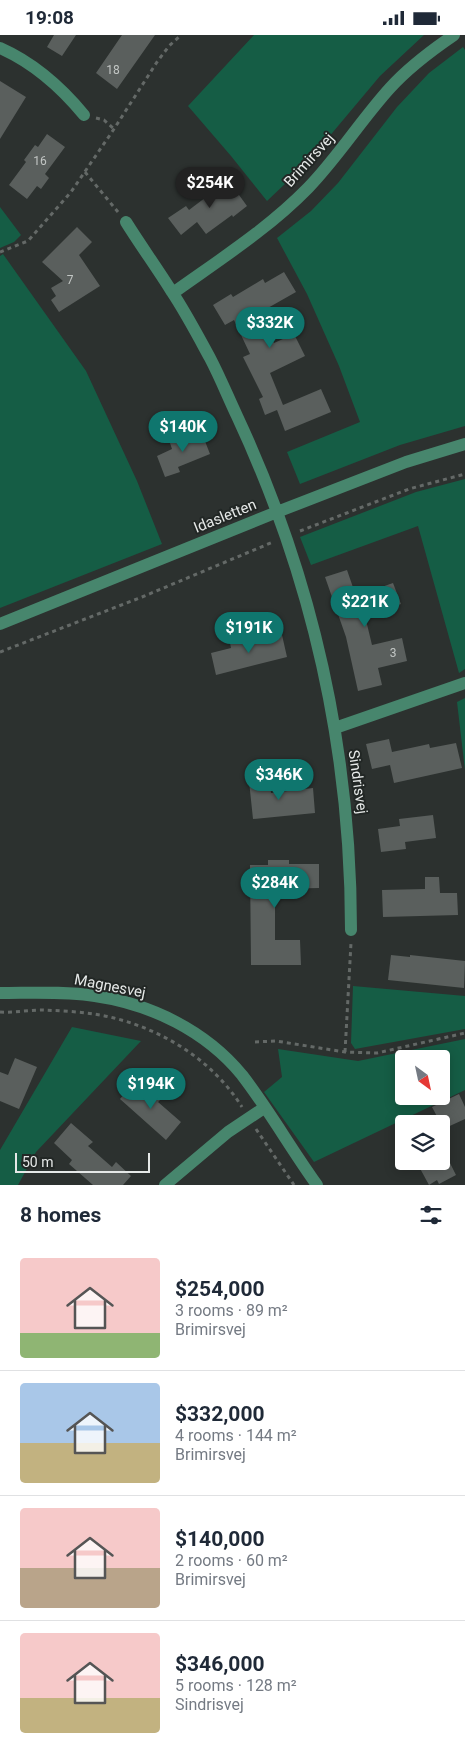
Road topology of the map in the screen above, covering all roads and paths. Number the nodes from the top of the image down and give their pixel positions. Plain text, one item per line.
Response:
1 (182, 35) edge
2 (454, 35) edge
3 (0, 48) edge
4 (84, 115) joint
5 (114, 129) junction
6 (85, 172) junction
7 (126, 223) joint
8 (0, 252) edge
9 (173, 293) junction
10 (465, 444) edge
11 (465, 474) edge
12 (278, 512) junction
13 (286, 537) junction
14 (0, 624) edge
15 (0, 652) edge
16 (465, 683) edge
17 (335, 728) junction
18 (351, 930) joint
19 (0, 993) edge
20 (0, 1012) edge
21 (465, 1033) edge
22 (255, 1042) dead end
23 (345, 1053) junction
24 (264, 1108) junction
25 (249, 1118) junction
26 (165, 1185) edge
27 (294, 1185) edge
28 (317, 1185) edge

1 - 5 path
2 - 9 street, Brimirsvej
3 - 4 street
4 - 5 path
5 - 6 path
6 - 7 path
6 - 8 path
7 - 9 street
9 - 12 street
10 - 12 street, Idasletten
11 - 13 path
12 - 13 street, Sindrisvej
12 - 14 street, Idasletten
13 - 15 path
13 - 17 street, Sindrisvej
16 - 17 street
17 - 18 street, Sindrisvej
18 - 23 path
19 - 24 street, Magnesvej
20 - 25 path
21 - 23 path
22 - 23 path
24 - 25 street
24 - 28 street, Magnesvej
25 - 26 street
25 - 27 path

